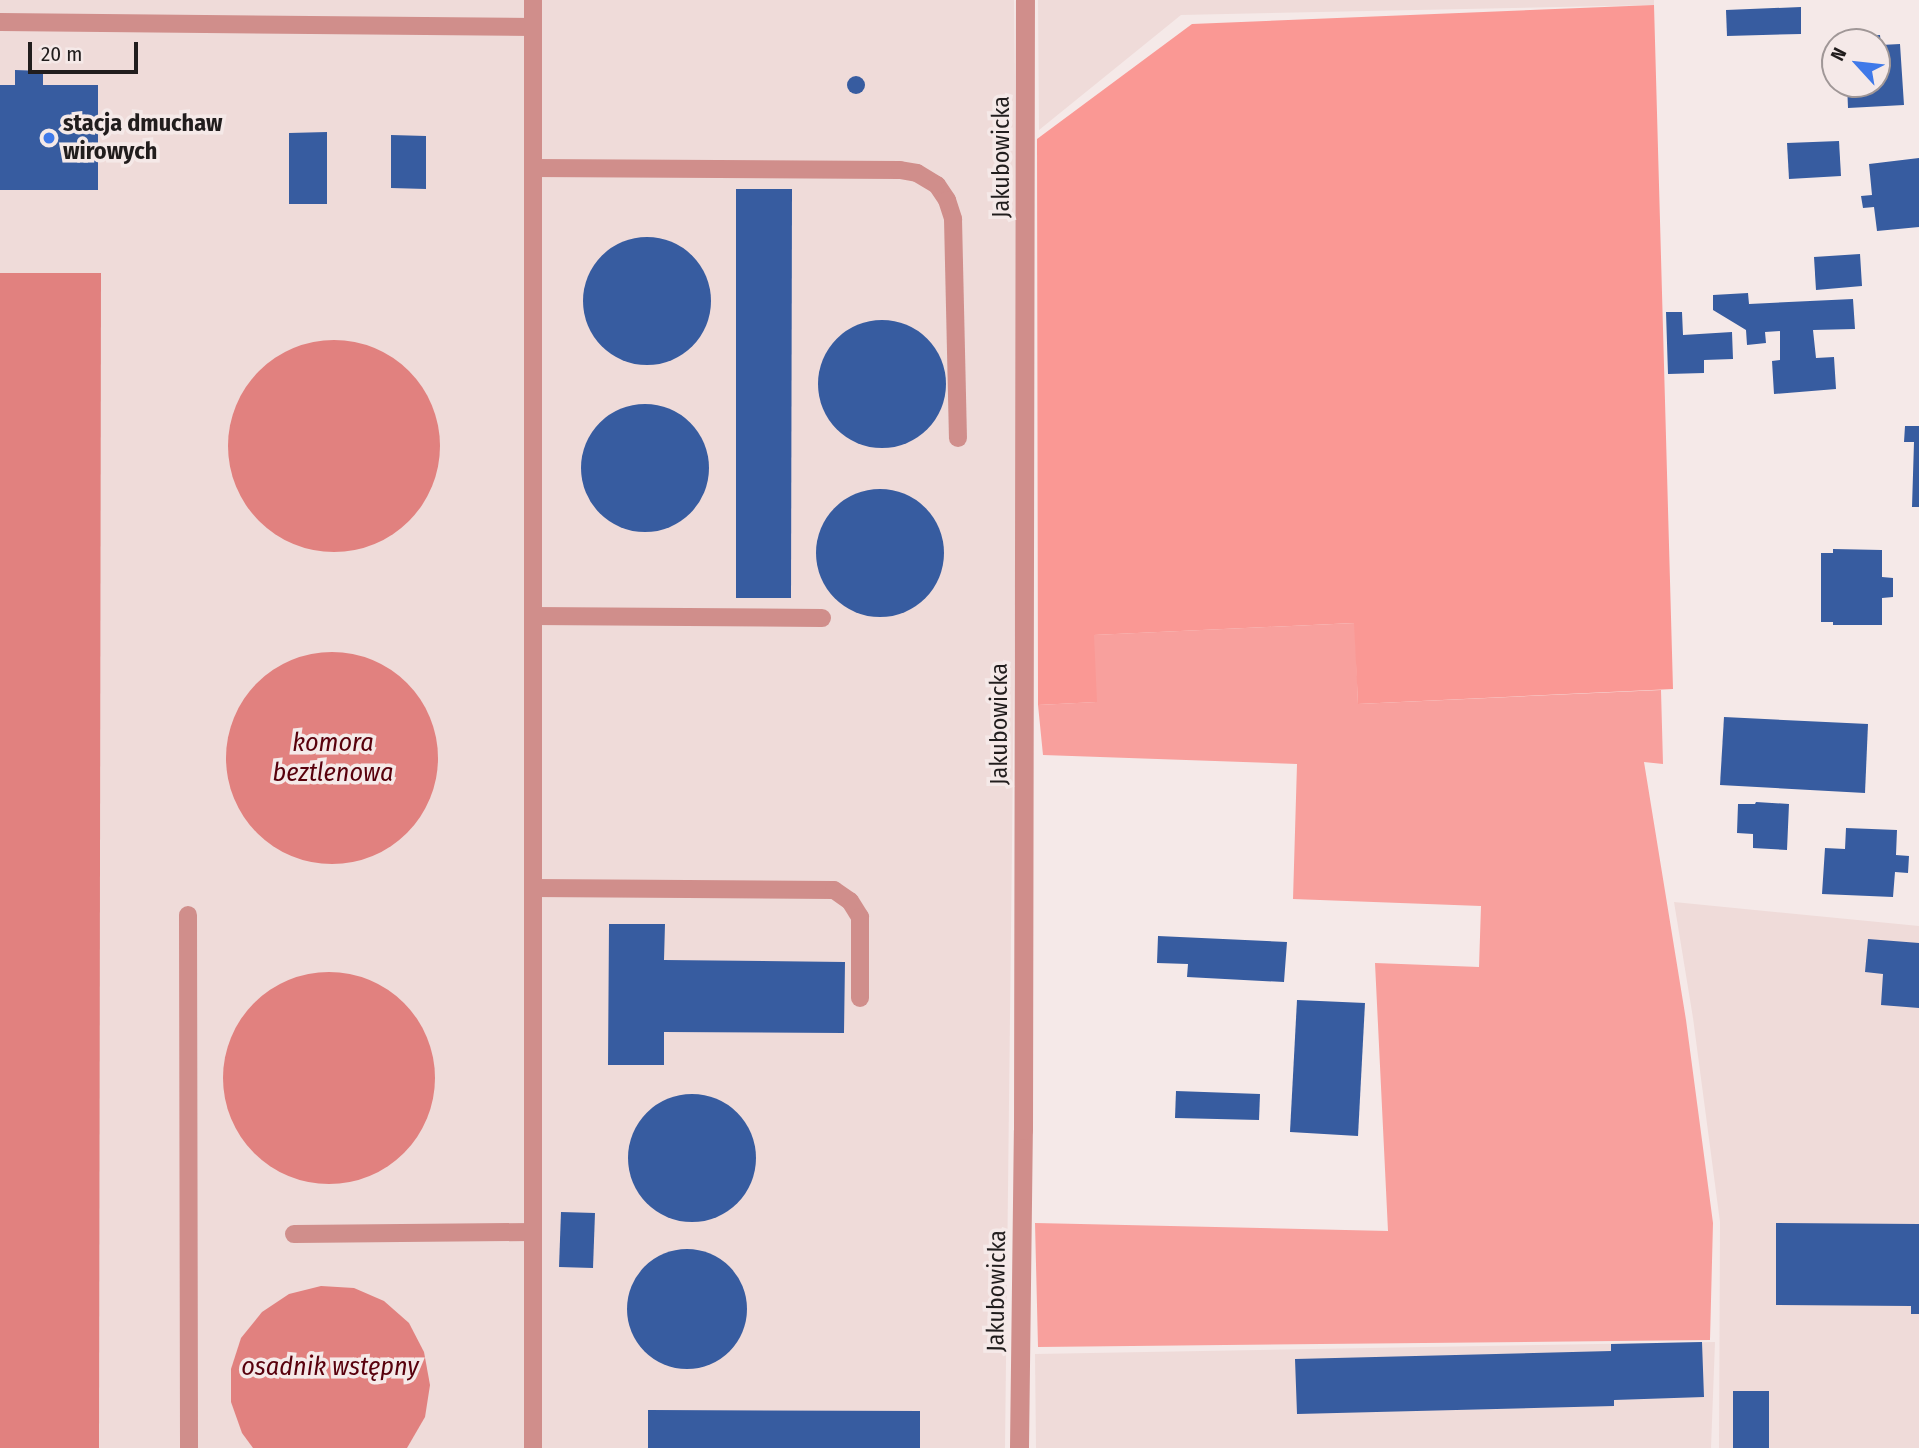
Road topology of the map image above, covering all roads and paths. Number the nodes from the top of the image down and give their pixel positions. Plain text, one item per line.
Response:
1 (533, 0) edge
2 (1025, 0) edge
3 (0, 22) edge
4 (533, 27) junction
5 (533, 168) junction
6 (958, 438) dead end
7 (533, 616) junction
8 (822, 618) dead end
9 (533, 887) junction
10 (188, 915) dead end
11 (860, 998) dead end
12 (533, 1232) junction
13 (294, 1234) dead end
14 (189, 1448) edge
15 (533, 1448) edge
16 (1019, 1448) edge

1 - 4 lane
2 - 16 street, Jakubowicka
3 - 4 lane
4 - 5 lane
5 - 6 lane
5 - 7 lane
7 - 8 lane
7 - 9 lane
9 - 11 lane
9 - 12 lane
10 - 14 lane
12 - 13 lane
12 - 15 lane

